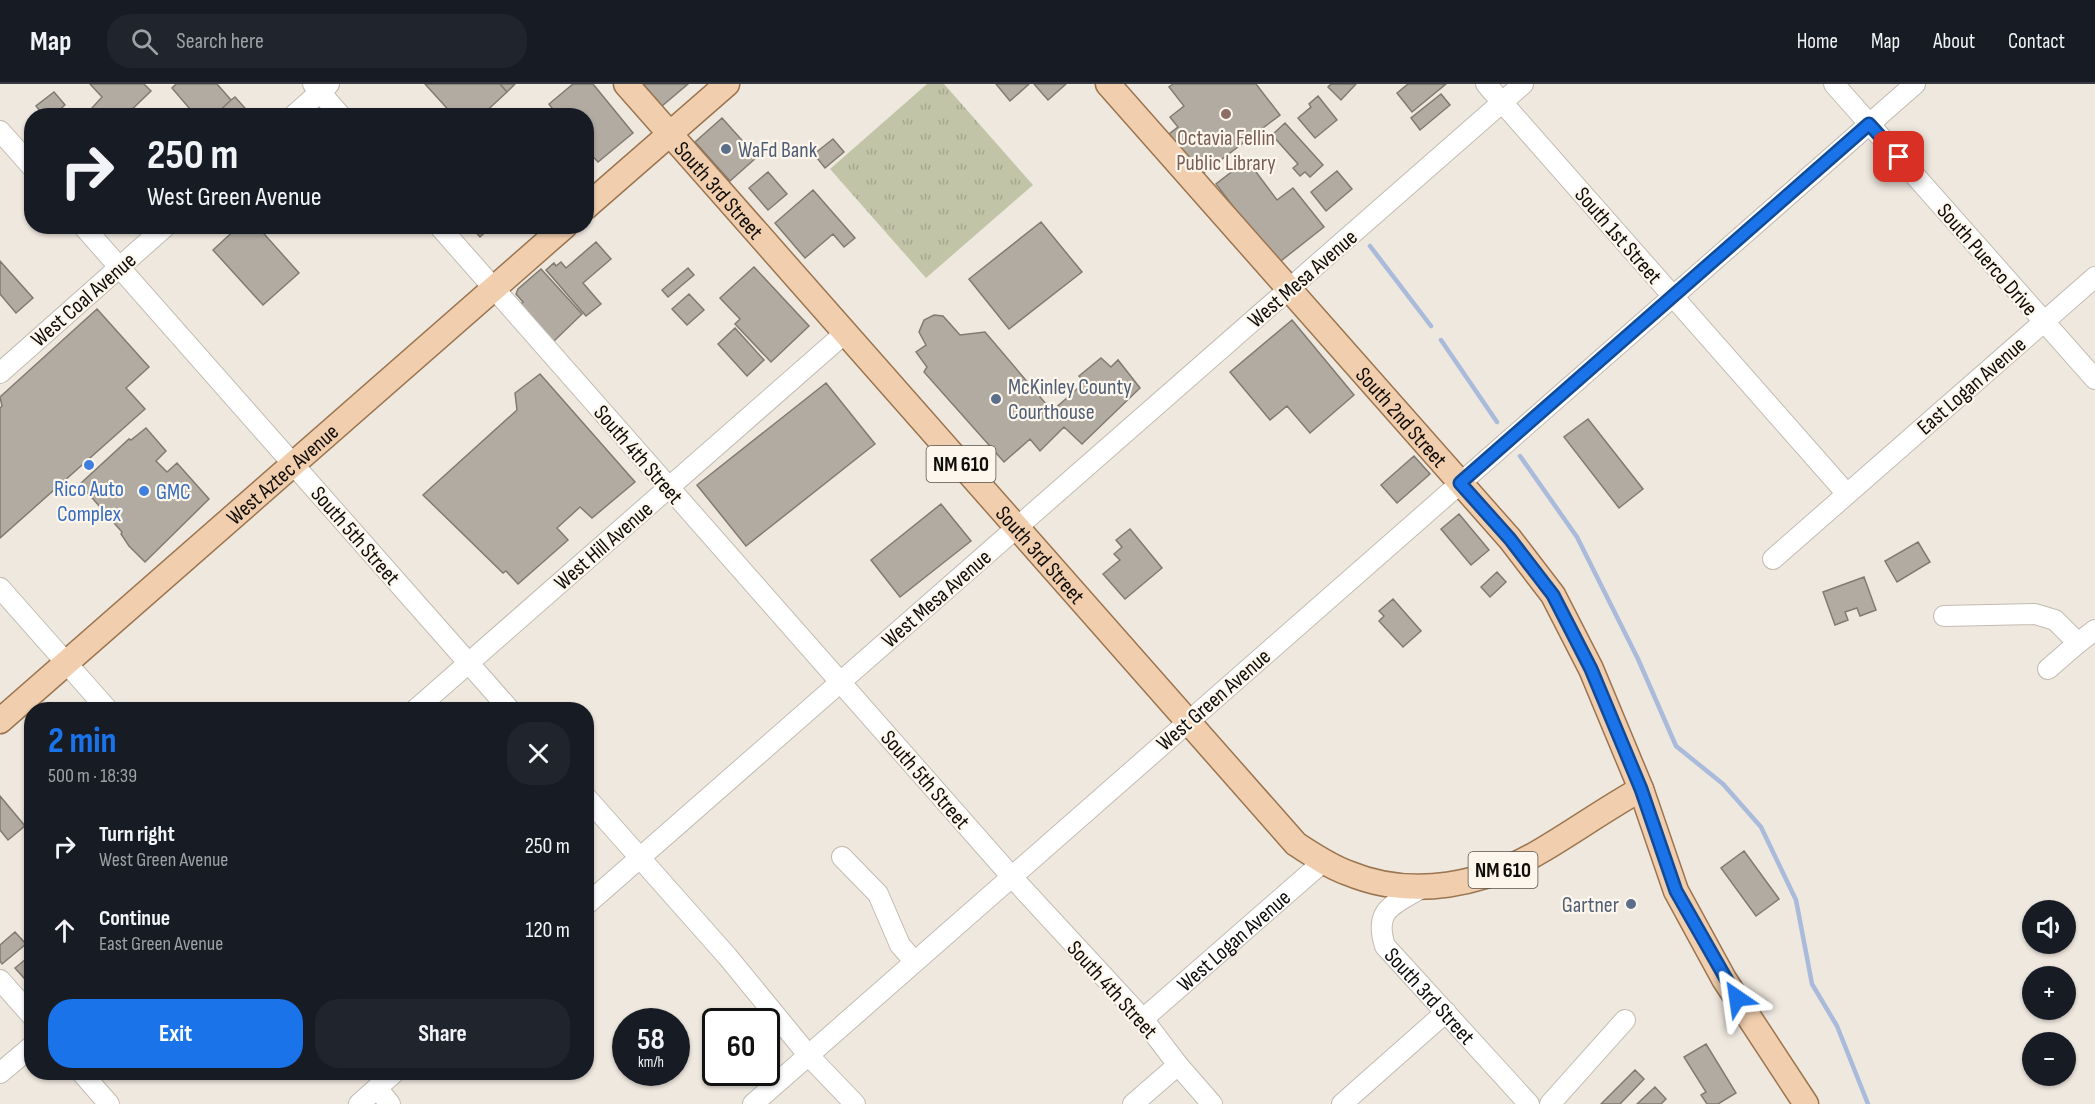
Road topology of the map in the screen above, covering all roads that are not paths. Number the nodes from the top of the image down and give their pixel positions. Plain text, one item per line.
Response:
1 (626, 84) edge
2 (727, 84) edge
3 (1486, 84) edge
4 (1523, 84) edge
5 (1834, 84) edge
6 (1915, 84) edge
7 (321, 87) edge
8 (1116, 87) edge
9 (1502, 102) junction
10 (301, 108) edge
11 (335, 108) edge
12 (1869, 124) junction
13 (0, 131) edge
14 (670, 134) junction
15 (24, 158) edge
16 (594, 200) edge
17 (90, 234) edge
18 (157, 234) edge
19 (446, 234) edge
20 (556, 234) edge
21 (118, 268) junction
22 (2095, 277) edge
23 (494, 289) junction
24 (1289, 289) junction
25 (1673, 296) junction
26 (2044, 321) junction
27 (845, 333) junction
28 (0, 373) edge
29 (2095, 379) edge
30 (294, 464) junction
31 (1460, 483) junction
32 (669, 487) junction
33 (1847, 494) junction
34 (1017, 528) junction
35 (1773, 559) dead end
36 (0, 588) edge
37 (1944, 616) dead end
38 (2095, 630) edge
39 (2078, 644) junction
40 (67, 663) junction
41 (469, 663) junction
42 (2048, 669) dead end
43 (840, 682) junction
44 (101, 702) edge
45 (424, 702) edge
46 (503, 702) edge
47 (0, 721) edge
48 (1188, 721) junction
49 (1641, 789) junction
50 (594, 806) edge
51 (843, 857) dead end
52 (640, 858) junction
53 (1324, 861) junction
54 (1011, 876) junction
55 (1423, 887) junction
56 (594, 897) edge
57 (914, 961) junction
58 (0, 980) edge
59 (24, 1007) edge
60 (1446, 1012) junction
61 (1143, 1019) junction
62 (1625, 1020) dead end
63 (24, 1053) edge
64 (809, 1056) junction
65 (1178, 1065) junction
66 (0, 1073) edge
67 (88, 1080) edge
68 (386, 1080) edge
69 (377, 1088) junction
70 (109, 1104) edge
71 (359, 1104) edge
72 (390, 1104) edge
73 (753, 1104) edge
74 (855, 1104) edge
75 (1133, 1104) edge
76 (1212, 1104) edge
77 (1341, 1104) edge
78 (1529, 1104) edge
79 (1550, 1104) edge
80 (1806, 1104) edge

1 - 14 main road, South 3rd Street / NM 610
2 - 14 main road
3 - 9 street, South 1st Street
4 - 9 street, West Mesa Avenue
5 - 12 street, South Puerco Drive
6 - 12 street, West Green Avenue
7 - 10 street
7 - 11 street
8 - 24 main road, South 2nd Street
9 - 24 street, West Mesa Avenue
9 - 25 street, South 1st Street
12 - 25 street, West Green Avenue
12 - 26 street, South Puerco Drive
13 - 15 street
14 - 16 main road
14 - 27 main road, South 3rd Street / NM 610
17 - 21 street, South 5th Street
18 - 21 street, West Coal Avenue
19 - 23 street, South 4th Street
20 - 23 main road, West Aztec Avenue
21 - 28 street, West Coal Avenue
21 - 30 street, South 5th Street
22 - 26 street, East Logan Avenue
23 - 30 main road, West Aztec Avenue
23 - 32 street, South 4th Street
24 - 31 main road, South 2nd Street
24 - 34 street, West Mesa Avenue
25 - 31 street, West Green Avenue
25 - 33 street, South 1st Street
26 - 29 street, South Puerco Drive
26 - 33 street, East Logan Avenue
27 - 32 street, West Hill Avenue
27 - 34 main road, South 3rd Street / NM 610
30 - 40 main road, West Aztec Avenue
30 - 41 street, South 5th Street
31 - 48 street, West Green Avenue
31 - 49 main road, South 2nd Street
32 - 41 street, West Hill Avenue
32 - 43 street, South 4th Street
33 - 35 street, East Logan Avenue
34 - 43 street, West Mesa Avenue
34 - 48 main road, South 3rd Street / NM 610
36 - 40 street
37 - 39 street
38 - 39 street
39 - 42 street
40 - 44 street
40 - 47 main road, West Aztec Avenue
41 - 45 street, West Hill Avenue
41 - 46 street, South 5th Street
43 - 52 street, West Mesa Avenue
43 - 54 street, South 5th Street
48 - 53 main road, South 3rd Street / NM 610
48 - 54 street, West Green Avenue
49 - 55 main road, NM 610
49 - 80 main road, South 2nd Street
50 - 52 street
51 - 57 street
52 - 56 street, West Mesa Avenue
52 - 64 street
53 - 55 main road, South 3rd Street / NM 610
53 - 61 street, West Logan Avenue
54 - 57 street, West Green Avenue
54 - 61 street, South 4th Street
55 - 60 street, South 3rd Street
57 - 64 street, West Green Avenue
58 - 59 street
60 - 77 street
60 - 78 street, South 3rd Street
61 - 65 street, South 4th Street
62 - 79 street
63 - 66 street
64 - 73 street, West Green Avenue
64 - 74 street
65 - 75 street
65 - 76 street, South 4th Street
67 - 70 street
68 - 69 street
69 - 71 street
69 - 72 street

